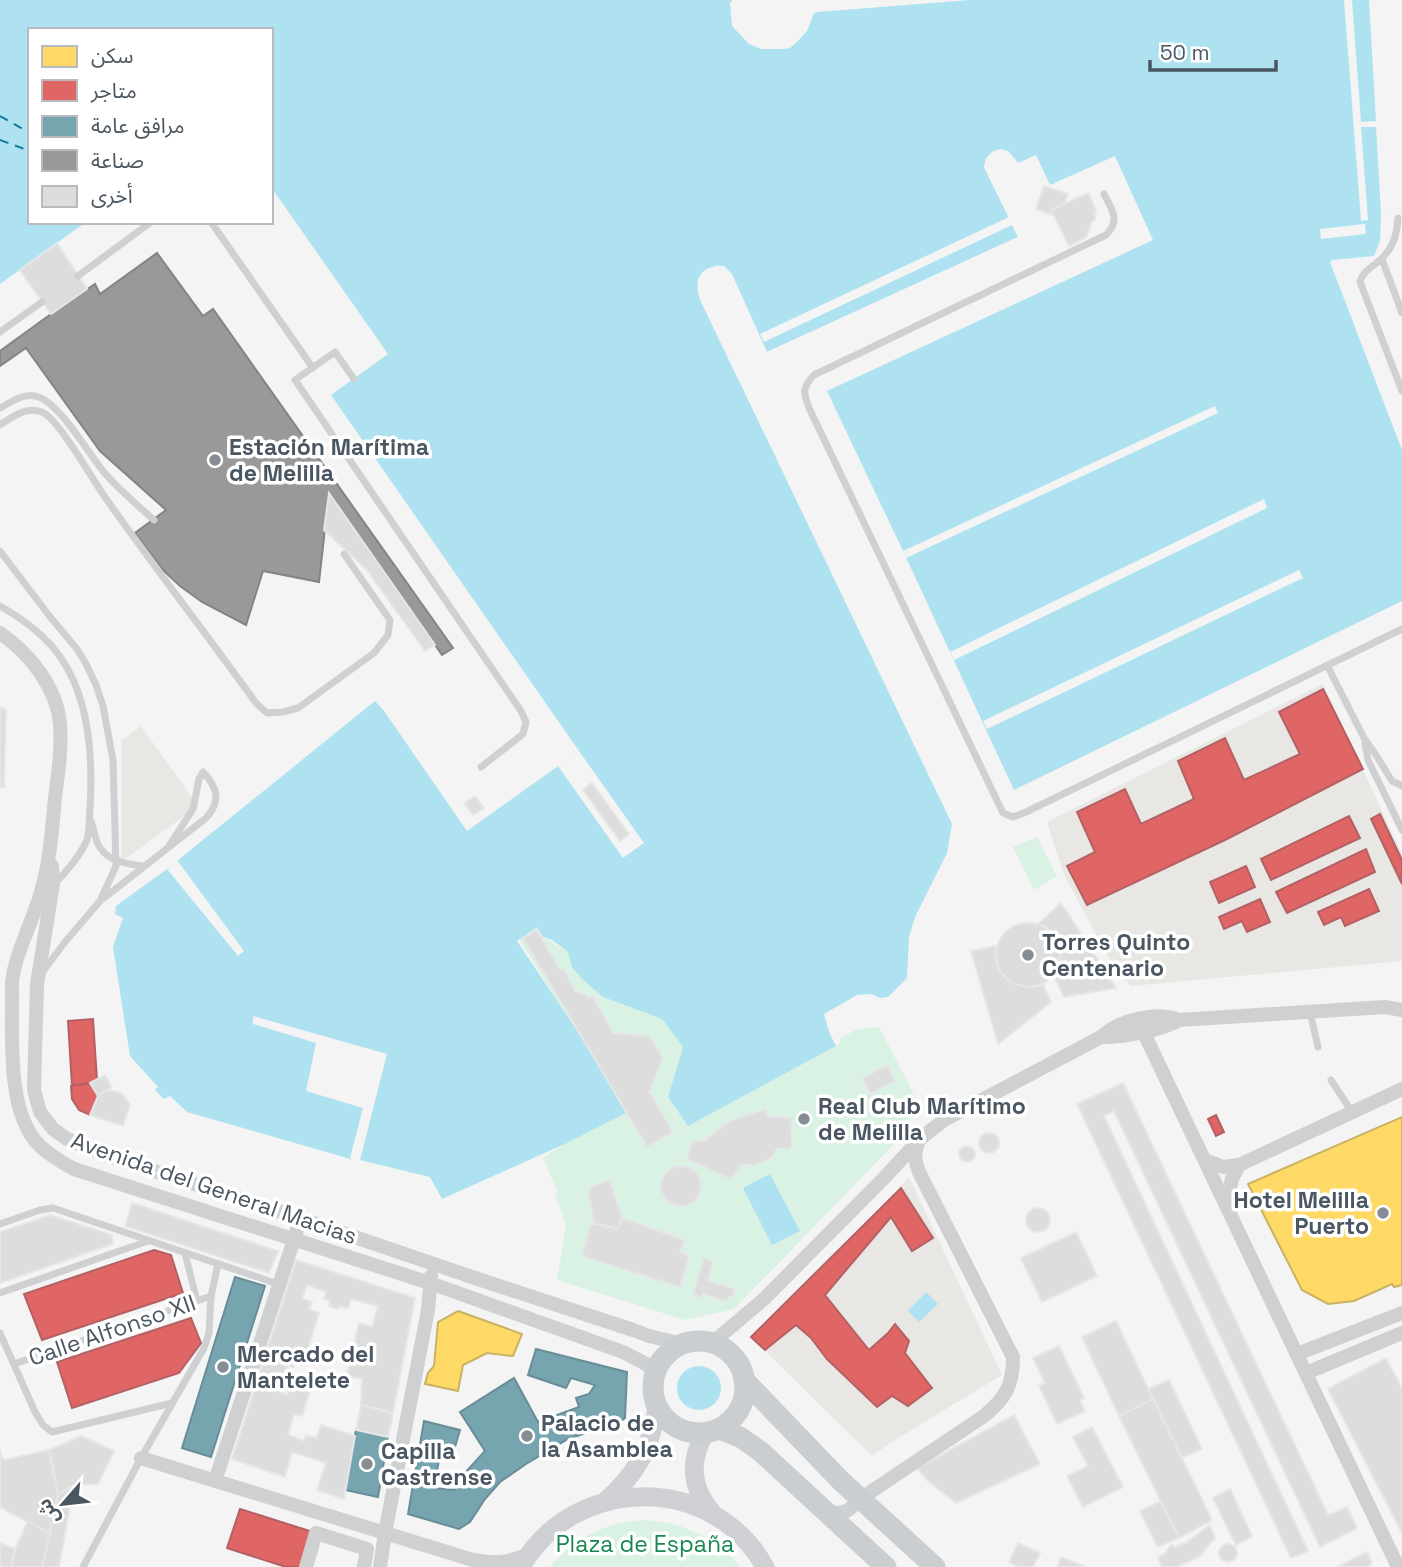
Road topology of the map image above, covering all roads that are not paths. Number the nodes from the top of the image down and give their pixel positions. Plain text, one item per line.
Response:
1 (1104, 194) dead end
2 (1398, 218) dead end
3 (148, 224) edge
4 (212, 224) edge
5 (1382, 259) junction
6 (78, 276) dead end
7 (42, 302) dead end
8 (1402, 313) edge
9 (0, 331) edge
10 (313, 368) junction
11 (354, 379) dead end
12 (1402, 391) edge
13 (0, 408) edge
14 (0, 425) edge
15 (153, 520) dead end
16 (0, 551) edge
17 (344, 554) dead end
18 (0, 606) edge
19 (1402, 629) edge
20 (0, 633) edge
21 (0, 642) edge
22 (1327, 665) junction
23 (1364, 738) junction
24 (60, 748) junction
25 (481, 767) dead end
26 (1402, 786) edge
27 (89, 814) junction
28 (1402, 830) edge
29 (169, 846) junction
30 (117, 860) junction
31 (143, 866) junction
32 (47, 888) junction
33 (100, 901) junction
34 (13, 977) junction
35 (38, 980) junction
36 (1402, 1000) edge
37 (1385, 1007) junction
38 (1402, 1010) edge
39 (1310, 1012) junction
40 (1179, 1020) junction
41 (1143, 1031) junction
42 (1101, 1037) junction
43 (1318, 1047) dead end
44 (1331, 1080) dead end
45 (1402, 1089) edge
46 (1352, 1112) junction
47 (920, 1139) junction
48 (1205, 1160) junction
49 (1239, 1165) junction
50 (1226, 1204) junction
51 (301, 1218) junction
52 (0, 1224) edge
53 (293, 1240) junction
54 (148, 1241) junction
55 (185, 1253) junction
56 (218, 1264) junction
57 (433, 1264) junction
58 (430, 1283) junction
59 (278, 1284) junction
60 (0, 1293) edge
61 (211, 1296) junction
62 (197, 1301) junction
63 (1402, 1313) edge
64 (0, 1332) edge
65 (1400, 1339) edge
66 (712, 1343) junction
67 (683, 1344) junction
68 (1297, 1354) junction
69 (14, 1364) junction
70 (655, 1372) junction
71 (1306, 1373) junction
72 (744, 1380) junction
73 (172, 1402) junction
74 (657, 1407) junction
75 (712, 1431) junction
76 (141, 1458) junction
77 (215, 1481) junction
78 (860, 1499) junction
79 (606, 1501) junction
80 (827, 1513) junction
81 (715, 1516) junction
82 (358, 1525) junction
83 (385, 1533) junction
84 (353, 1545) junction
85 (526, 1560) edge
86 (478, 1563) edge
87 (1398, 1563) edge
88 (83, 1567) edge
89 (306, 1567) edge
90 (364, 1567) edge
91 (380, 1567) edge
92 (765, 1567) edge
93 (886, 1567) edge
94 (935, 1567) edge

1 - 22 lane
2 - 5 lane
3 - 6 lane
4 - 10 lane
5 - 8 lane
5 - 12 lane
7 - 9 lane
10 - 11 lane
10 - 25 lane
13 - 15 lane
14 - 17 lane
16 - 30 lane
18 - 27 lane
19 - 22 lane
20 - 24 street
21 - 24 street
22 - 23 lane
23 - 26 lane
23 - 28 lane
24 - 32 street, Avenida del General Macias
27 - 30 lane
27 - 32 lane
29 - 29 lane
29 - 31 lane
30 - 31 lane
30 - 33 lane
31 - 33 lane
32 - 34 street, Avenida del General Macias
32 - 35 street, Avenida del General Macias
33 - 35 lane
34 - 35 street
34 - 35 street
34 - 53 street, Avenida del General Macias
35 - 51 street, Avenida del General Macias
36 - 37 street
37 - 38 street
37 - 39 street
39 - 40 street
39 - 43 lane
40 - 41 street
40 - 42 street
41 - 42 street
41 - 48 street
42 - 47 street
44 - 46 lane
45 - 46 street
46 - 49 street
47 - 66 street
47 - 78 street
48 - 49 street
48 - 50 street
49 - 50 street
50 - 68 street
51 - 53 street
51 - 57 street, Avenida del General Macias
52 - 54 lane
53 - 58 street, Avenida del General Macias
53 - 59 street
54 - 55 lane
54 - 60 lane
55 - 56 lane
55 - 62 lane
56 - 59 lane
56 - 61 lane
57 - 58 street
57 - 67 street, Avenida del General Macias
58 - 70 street, Avenida del General Macias
58 - 83 street
59 - 77 street
61 - 62 lane, Calle Alfonso XII
61 - 73 lane
62 - 69 lane, Calle Alfonso XII
63 - 68 street
64 - 69 lane
65 - 71 street
66 - 67 main road
66 - 72 main road
67 - 70 main road
68 - 71 street
69 - 73 lane
70 - 74 main road
71 - 87 street
72 - 75 main road
72 - 78 main road
73 - 76 lane
74 - 75 main road
74 - 79 main road
75 - 80 main road
75 - 81 main road
76 - 77 street
76 - 88 lane
77 - 82 street
78 - 80 street
78 - 94 main road
79 - 81 main road
79 - 85 main road
80 - 93 main road
81 - 92 main road
82 - 83 street
82 - 84 street
83 - 86 street
83 - 91 street
84 - 89 street
84 - 90 street
85 - 86 street

